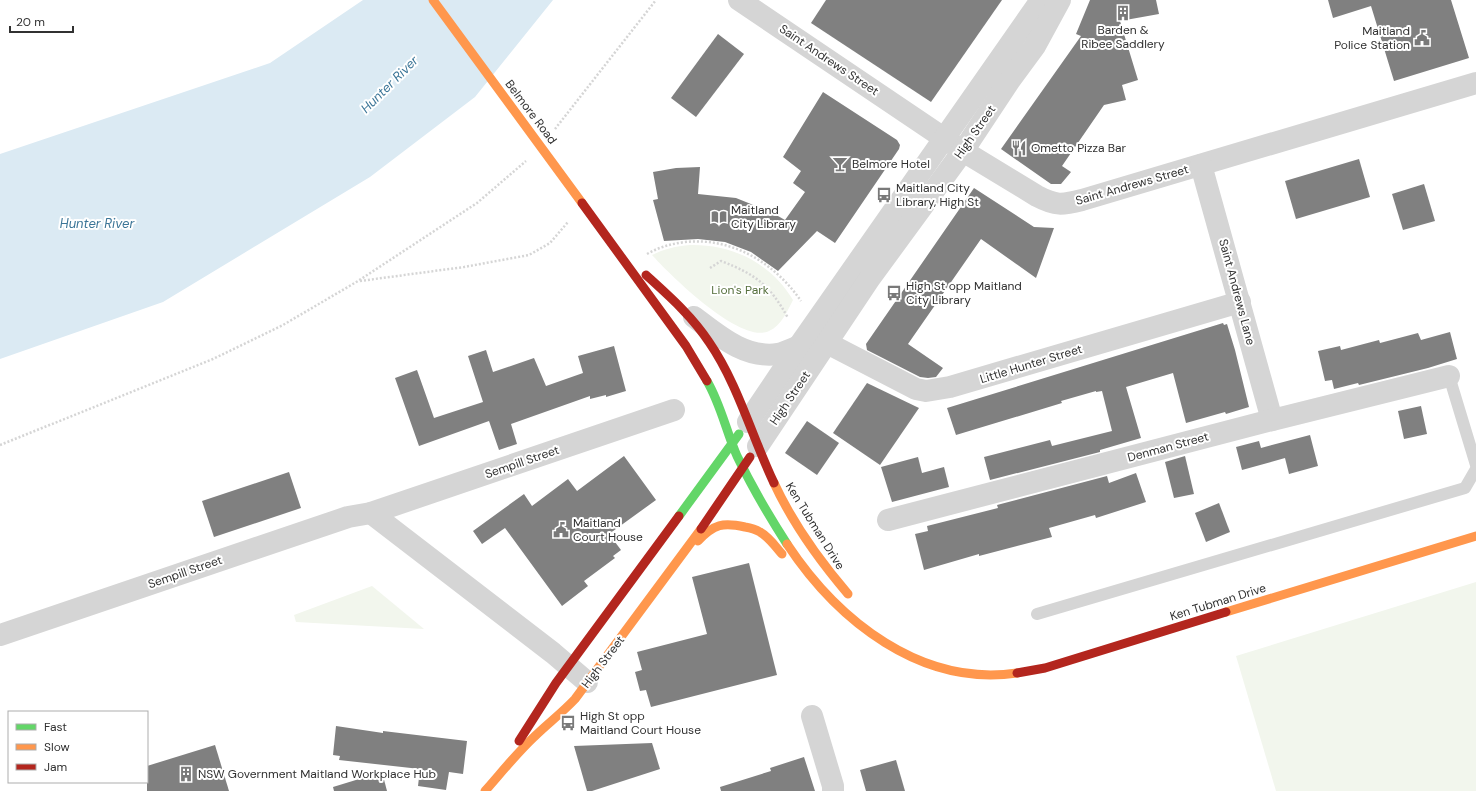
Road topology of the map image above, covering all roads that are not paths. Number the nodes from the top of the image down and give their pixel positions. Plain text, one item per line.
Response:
1 (432, 0) edge
2 (740, 0) edge
3 (1040, 0) edge
4 (1060, 0) edge
5 (1476, 82) edge
6 (945, 138) junction
7 (963, 151) junction
8 (1201, 165) junction
9 (609, 240) junction
10 (862, 273) junction
11 (1240, 302) junction
12 (678, 305) junction
13 (827, 343) junction
14 (799, 346) junction
15 (1449, 376) joint
16 (674, 410) dead end
17 (1272, 420) junction
18 (748, 422) junction
19 (732, 443) junction
20 (758, 446) junction
21 (743, 466) junction
22 (1476, 466) edge
23 (1476, 470) edge
24 (371, 513) junction
25 (888, 520) dead end
26 (1476, 536) edge
27 (676, 564) junction
28 (852, 598) dead end
29 (1037, 614) dead end
30 (855, 621) junction
31 (0, 635) edge
32 (891, 635) dead end
33 (568, 666) junction
34 (965, 674) junction
35 (587, 682) junction
36 (812, 716) dead end
37 (496, 777) junction
38 (485, 791) edge
39 (833, 791) edge

1 - 9 main road, Belmore Road
2 - 6 street, Saint Andrews Street
3 - 6 street, High Street
4 - 7 street, High Street
5 - 8 street, Saint Andrews Street
6 - 7 street, Saint Andrews Street
6 - 10 street, High Street
7 - 8 street, Saint Andrews Street
7 - 10 street, High Street
8 - 11 street, Saint Andrews Lane
9 - 12 main road, Belmore Road
9 - 19 main road, Belmore Road
10 - 13 street, High Street
10 - 14 street, High Street
11 - 13 street, Little Hunter Street
11 - 17 street, Saint Andrews Lane
12 - 14 street
12 - 18 main road, Belmore Road
13 - 20 street, High Street
14 - 18 street, High Street
15 - 17 street, Denman Street
15 - 22 lane
16 - 24 street, Sempill Street
17 - 25 street, Denman Street
18 - 19 main road, High Street
18 - 20 main road, Ken Tubman Drive
19 - 21 main road, Belmore Road
19 - 33 main road, High Street
20 - 21 main road, High Street
20 - 28 main road, Ken Tubman Drive
21 - 27 main road, High Street
21 - 30 main road, Ken Tubman Drive
23 - 29 lane
24 - 31 street, Sempill Street
24 - 33 street
26 - 34 main road, Ken Tubman Drive
27 - 30 main road
27 - 35 main road, High Street
30 - 34 main road, Ken Tubman Drive
32 - 34 main road, Ken Tubman Drive
33 - 35 street
33 - 37 main road, High Street
35 - 37 main road, High Street
36 - 39 street
37 - 38 main road, High Street

